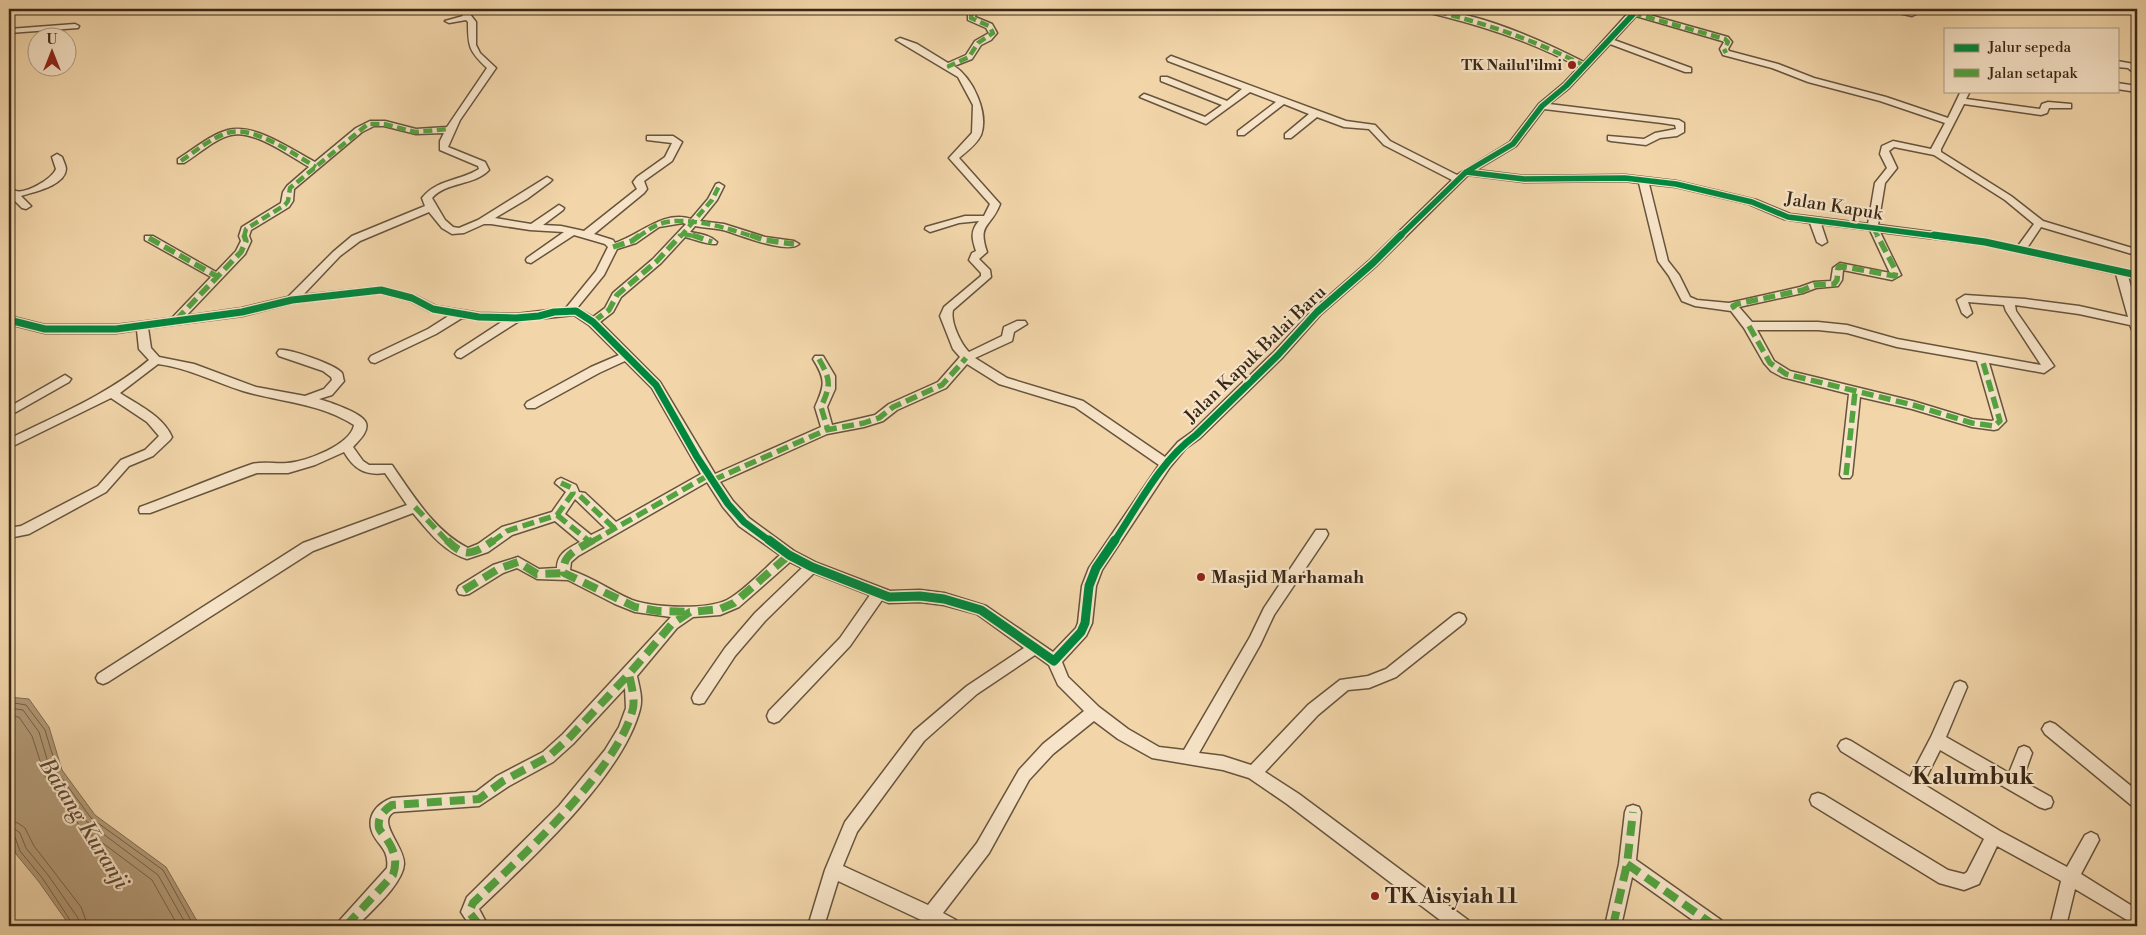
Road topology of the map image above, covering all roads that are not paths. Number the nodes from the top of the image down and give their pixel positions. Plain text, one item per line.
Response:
1 (1425, 9) edge
2 (1885, 9) edge
3 (1636, 11) edge
4 (972, 12) dead end
5 (465, 13) edge
6 (1912, 14) dead end
7 (449, 21) dead end
8 (75, 26) dead end
9 (9, 32) edge
10 (900, 40) dead end
11 (1603, 44) junction
12 (1171, 59) dead end
13 (2118, 64) edge
14 (1583, 65) junction
15 (950, 68) junction
16 (1688, 70) dead end
17 (2137, 72) edge
18 (1164, 79) dead end
19 (2118, 86) edge
20 (1249, 88) junction
21 (2137, 89) edge
22 (1966, 92) edge
23 (1144, 97) dead end
24 (1284, 100) junction
25 (1962, 101) junction
26 (1228, 104) junction
27 (1542, 106) junction
28 (2068, 106) dead end
29 (1316, 113) junction
30 (1950, 121) junction
31 (450, 129) junction
32 (1242, 133) dead end
33 (1288, 136) dead end
34 (650, 138) dead end
35 (1611, 138) dead end
36 (1938, 153) junction
37 (57, 157) dead end
38 (181, 161) dead end
39 (316, 167) junction
40 (1462, 176) junction
41 (547, 180) dead end
42 (1643, 180) junction
43 (719, 186) dead end
44 (12, 192) edge
45 (26, 206) dead end
46 (431, 207) junction
47 (559, 208) dead end
48 (956, 217) junction
49 (986, 220) junction
50 (1814, 220) junction
51 (482, 221) junction
52 (2039, 223) junction
53 (693, 224) junction
54 (533, 227) junction
55 (1872, 227) junction
56 (930, 229) dead end
57 (968, 230) dead end
58 (571, 232) junction
59 (683, 234) junction
60 (585, 236) junction
61 (149, 238) dead end
62 (712, 242) dead end
63 (1822, 242) dead end
64 (794, 244) dead end
65 (614, 247) junction
66 (2022, 248) junction
67 (2137, 250) edge
68 (531, 260) dead end
69 (2121, 271) junction
70 (2137, 275) edge
71 (218, 277) junction
72 (292, 300) junction
73 (2009, 302) junction
74 (1735, 309) junction
75 (569, 311) junction
76 (1967, 312) dead end
77 (459, 314) junction
78 (516, 318) junction
79 (9, 320) edge
80 (175, 321) junction
81 (593, 322) junction
82 (1020, 324) dead end
83 (142, 326) junction
84 (1749, 326) junction
85 (2136, 326) edge
86 (283, 353) dead end
87 (461, 354) dead end
88 (628, 356) junction
89 (966, 358) junction
90 (1982, 358) junction
91 (375, 359) dead end
92 (819, 359) dead end
93 (156, 360) junction
94 (65, 379) dead end
95 (1855, 392) junction
96 (112, 393) junction
97 (308, 399) junction
98 (530, 405) dead end
99 (9, 412) edge
100 (828, 430) junction
101 (9, 443) edge
102 (346, 446) junction
103 (1166, 464) junction
104 (1846, 475) dead end
105 (711, 477) junction
106 (561, 483) dead end
107 (580, 496) dead end
108 (415, 506) junction
109 (144, 510) dead end
110 (557, 514) junction
111 (614, 528) junction
112 (9, 533) edge
113 (1321, 534) dead end
114 (590, 542) junction
115 (789, 555) junction
116 (812, 567) junction
117 (564, 573) junction
118 (464, 590) dead end
119 (880, 592) junction
120 (690, 612) junction
121 (1459, 619) dead end
122 (1036, 647) junction
123 (1054, 661) junction
124 (629, 674) junction
125 (103, 678) dead end
126 (1960, 687) dead end
127 (699, 698) dead end
128 (1094, 712) junction
129 (774, 716) dead end
130 (2050, 729) dead end
131 (1937, 740) junction
132 (1846, 746) dead end
133 (2024, 753) dead end
134 (1188, 758) junction
135 (1254, 774) junction
136 (2013, 784) junction
137 (1913, 787) junction
138 (1818, 800) dead end
139 (2137, 800) edge
140 (2045, 802) dead end
141 (1633, 812) dead end
142 (1994, 836) junction
143 (2091, 840) dead end
144 (1627, 864) junction
145 (833, 870) junction
146 (2070, 878) junction
147 (931, 916) junction
148 (2137, 918) edge
149 (346, 926) edge
150 (480, 926) edge
151 (816, 926) edge
152 (950, 926) edge
153 (1462, 926) edge
154 (1613, 926) edge
155 (1714, 926) edge
156 (2058, 926) edge

1 - 14 street
2 - 6 street
3 - 11 street, Jalan Kapuk Balai Baru
3 - 30 street
4 - 15 street
5 - 7 street
5 - 31 street
8 - 9 street
10 - 15 street
11 - 14 street, Jalan Kapuk Balai Baru
11 - 16 street
12 - 20 street
13 - 17 street
14 - 27 street, Jalan Kapuk Balai Baru
15 - 49 street
18 - 26 street
19 - 21 street
20 - 24 street
20 - 26 street
22 - 25 street
23 - 26 street
24 - 29 street
24 - 32 street
25 - 28 street
25 - 30 street
27 - 35 street
27 - 40 street, Jalan Kapuk Balai Baru
29 - 33 street
29 - 40 street
30 - 36 street
31 - 39 street
31 - 46 street
34 - 60 street
36 - 52 street
36 - 55 street
37 - 44 street
38 - 39 street
39 - 71 street
40 - 42 street, Jalan Kapuk
40 - 103 street, Jalan Kapuk Balai Baru
41 - 51 street
42 - 50 street, Jalan Kapuk
42 - 74 street
43 - 53 street
44 - 45 street
46 - 51 street
46 - 72 street
47 - 54 street
48 - 49 street
48 - 56 street
48 - 57 street
49 - 89 street
50 - 55 street, Jalan Kapuk
50 - 63 street
51 - 54 street
52 - 66 street
52 - 67 street
53 - 59 street
53 - 64 street
53 - 65 street
54 - 58 street
55 - 66 street, Jalan Kapuk
55 - 74 street
58 - 60 street
58 - 68 street
59 - 62 street
59 - 81 street
60 - 65 street
61 - 71 street
65 - 75 street
66 - 69 street, Jalan Kapuk
69 - 70 street, Jalan Kapuk
69 - 85 street
71 - 80 street
72 - 77 street
72 - 80 street
73 - 76 street
73 - 85 street
73 - 90 street
74 - 84 street
75 - 78 street
75 - 81 street
77 - 78 street
77 - 91 street
78 - 87 street
79 - 83 street
80 - 83 street
81 - 88 street
82 - 89 street
83 - 93 street
84 - 90 street
84 - 95 street
86 - 97 street
88 - 98 street
88 - 105 street
89 - 100 street
89 - 103 street
90 - 95 street
92 - 100 street
93 - 96 street
93 - 97 street
94 - 99 street
95 - 104 street
96 - 101 street
96 - 112 street
97 - 102 street
100 - 105 street
102 - 108 street
102 - 109 street
103 - 123 street, Jalan Kapuk Balai Baru
105 - 111 street
105 - 115 street
106 - 110 street
107 - 111 street
108 - 110 street
108 - 125 street
110 - 114 street
111 - 114 street
113 - 134 street
114 - 117 street
115 - 116 street
115 - 120 street
116 - 119 street
116 - 127 street
117 - 118 street
117 - 120 street
119 - 122 street
119 - 129 street
120 - 124 street
121 - 135 street
122 - 123 street
122 - 145 street
123 - 128 street
124 - 149 street
124 - 150 street
126 - 131 street
128 - 134 street
128 - 147 street
130 - 139 street
131 - 136 street
131 - 137 street
132 - 137 street
133 - 136 street
134 - 135 street
135 - 153 street
136 - 140 street
137 - 142 street
138 - 142 street
141 - 144 street
142 - 146 street
143 - 146 street
144 - 154 street
144 - 155 street
145 - 147 street
145 - 151 street
146 - 148 street
146 - 156 street
147 - 152 street

